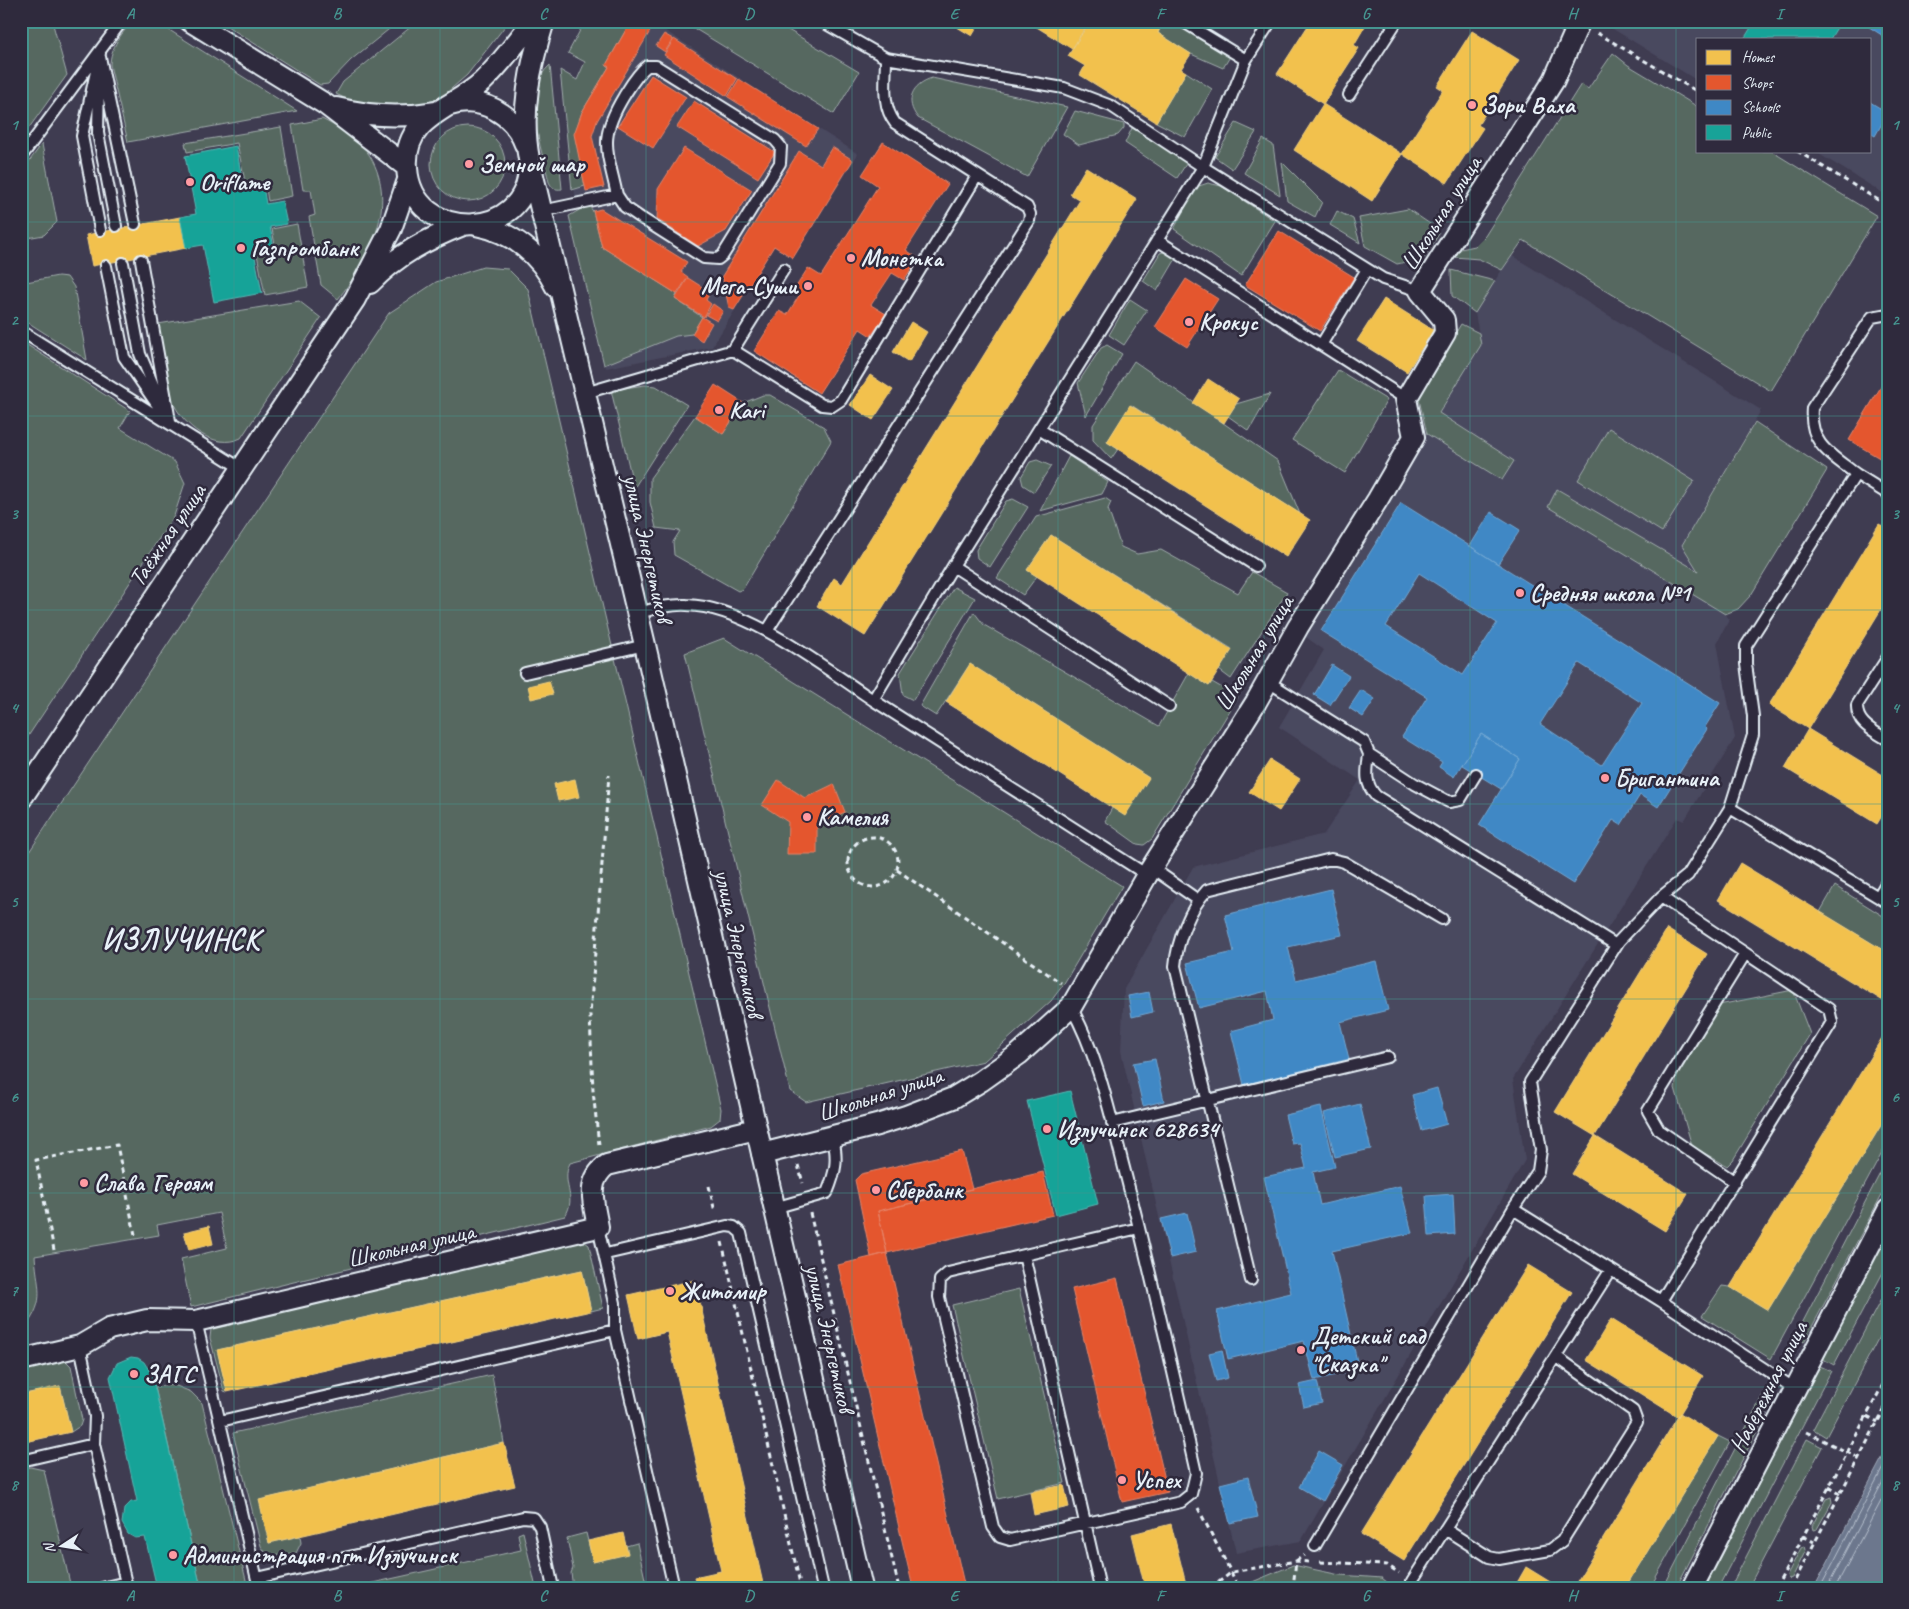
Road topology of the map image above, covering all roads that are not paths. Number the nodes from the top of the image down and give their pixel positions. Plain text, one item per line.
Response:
1 (122, 21) edge
2 (190, 21) edge
3 (533, 21) edge
4 (544, 21) edge
5 (821, 21) edge
6 (1182, 21) edge
7 (1271, 21) edge
8 (1397, 21) edge
9 (1557, 21) edge
10 (1578, 25) edge
11 (100, 53) junction
12 (886, 58) junction
13 (1246, 60) junction
14 (1349, 94) dead end
15 (330, 106) junction
16 (440, 110) junction
17 (528, 154) junction
18 (21, 157) edge
19 (1203, 167) junction
20 (407, 174) junction
21 (977, 176) junction
22 (617, 195) junction
23 (542, 211) junction
24 (134, 224) dead end
25 (469, 225) junction
26 (116, 226) dead end
27 (100, 230) dead end
28 (1157, 240) junction
29 (141, 260) dead end
30 (123, 263) dead end
31 (106, 266) dead end
32 (784, 269) dead end
33 (1367, 269) junction
34 (1420, 291) junction
35 (355, 300) junction
36 (566, 310) junction
37 (1888, 314) edge
38 (21, 330) edge
39 (1320, 345) junction
40 (733, 350) junction
41 (585, 393) junction
42 (1406, 399) junction
43 (171, 424) junction
44 (1040, 428) junction
45 (242, 469) junction
46 (1856, 474) junction
47 (1888, 494) edge
48 (953, 566) junction
49 (1256, 566) dead end
50 (638, 613) junction
51 (767, 630) junction
52 (645, 645) junction
53 (1888, 657) edge
54 (525, 673) dead end
55 (1268, 681) junction
56 (873, 700) junction
57 (1169, 706) dead end
58 (1888, 740) edge
59 (1369, 754) junction
60 (1476, 774) dead end
61 (21, 799) edge
62 (1730, 808) junction
63 (1150, 872) junction
64 (1888, 880) edge
65 (1661, 897) junction
66 (1878, 897) junction
67 (1198, 900) junction
68 (1888, 903) edge
69 (1442, 919) dead end
70 (1616, 945) junction
71 (1745, 954) junction
72 (1070, 1007) junction
73 (1388, 1057) dead end
74 (1208, 1100) junction
75 (1112, 1123) junction
76 (756, 1130) junction
77 (833, 1137) junction
78 (762, 1154) junction
79 (1735, 1182) junction
80 (774, 1208) junction
81 (1513, 1209) junction
82 (1888, 1210) edge
83 (598, 1227) junction
84 (1139, 1228) junction
85 (606, 1254) junction
86 (1024, 1255) junction
87 (1610, 1270) junction
88 (1251, 1280) dead end
89 (1661, 1301) junction
90 (196, 1321) junction
91 (615, 1330) junction
92 (80, 1346) junction
93 (1557, 1357) junction
94 (21, 1360) edge
95 (1794, 1390) junction
96 (220, 1421) junction
97 (94, 1444) junction
98 (21, 1461) edge
99 (1088, 1524) junction
100 (1445, 1529) junction
101 (1315, 1546) road end
102 (1412, 1581) road end
103 (258, 1583) edge
104 (126, 1585) edge
105 (102, 1588) edge
106 (553, 1588) edge
107 (674, 1588) edge
108 (823, 1588) edge
109 (862, 1588) edge
110 (1100, 1588) edge
111 (1692, 1588) edge

1 - 11 lane
2 - 15 street
3 - 16 street
4 - 17 street
5 - 12 lane
6 - 13 lane
7 - 13 lane
8 - 14 lane
9 - 10 lane
10 - 34 street, Школьная улица
11 - 18 lane
11 - 24 lane
11 - 26 lane
11 - 27 lane
12 - 19 lane
12 - 21 lane
13 - 19 lane
15 - 16 street
15 - 20 street
16 - 17 street
16 - 20 street
17 - 23 street
17 - 25 street
19 - 28 lane
19 - 33 lane
20 - 25 street
20 - 35 street
21 - 40 lane
21 - 51 lane
22 - 22 lane
22 - 23 lane
23 - 36 street
25 - 35 street
25 - 36 street
28 - 39 lane
28 - 44 lane
29 - 43 lane
30 - 43 lane
31 - 43 lane
32 - 40 lane
33 - 34 lane
33 - 39 lane
34 - 42 street, Школьная улица
35 - 45 street, Таёжная улица
36 - 41 street, улица Энергетиков
37 - 46 lane
38 - 43 lane
39 - 42 lane
40 - 41 lane
41 - 50 street, улица Энергетиков
42 - 55 street, Школьная улица
43 - 45 lane
44 - 48 lane
44 - 49 lane
45 - 61 street, Таёжная улица
46 - 47 lane
46 - 62 lane
48 - 56 lane
48 - 57 lane
50 - 51 lane
50 - 52 street, улица Энергетиков
51 - 56 lane
52 - 54 lane
52 - 76 street, улица Энергетиков
53 - 58 lane
55 - 59 lane
55 - 63 street, Школьная улица
56 - 63 lane
59 - 60 lane
59 - 70 lane
62 - 65 lane
62 - 66 lane
63 - 67 lane
63 - 72 street, Школьная улица
64 - 66 lane
65 - 70 lane
65 - 71 lane
66 - 68 lane
67 - 69 lane
67 - 74 lane
70 - 81 lane
71 - 79 lane
71 - 79 lane
72 - 75 lane
72 - 77 street, Школьная улица
73 - 74 lane
74 - 75 lane
74 - 88 lane
75 - 84 lane
76 - 78 street, улица Энергетиков
76 - 83 street
77 - 78 street, Школьная улица
77 - 80 lane
78 - 80 street, улица Энергетиков
79 - 89 lane
80 - 109 street, улица Энергетиков
81 - 87 lane
81 - 101 lane
82 - 95 street, Набережная улица
83 - 85 lane
83 - 90 street, Школьная улица
84 - 86 lane
84 - 99 lane
85 - 91 lane
85 - 108 lane
86 - 99 lane
86 - 99 lane
87 - 89 lane
87 - 93 lane
89 - 95 lane
90 - 92 street, Школьная улица
90 - 96 lane
91 - 96 lane
91 - 107 lane
92 - 94 street, Школьная улица
92 - 97 lane
93 - 100 lane
93 - 100 lane
95 - 111 street, Набережная улица
96 - 103 lane
97 - 98 lane
97 - 104 lane
99 - 110 lane
100 - 102 lane
103 - 106 lane
104 - 105 lane

